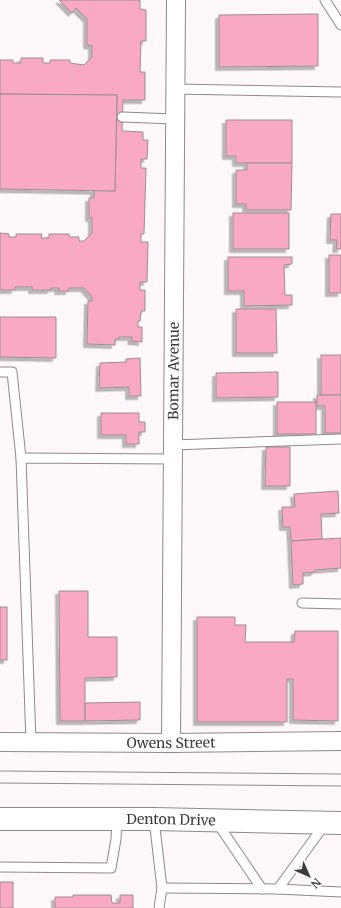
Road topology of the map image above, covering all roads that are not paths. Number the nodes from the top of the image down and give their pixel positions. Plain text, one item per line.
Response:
1 (176, 0) edge
2 (325, 0) edge
3 (341, 25) edge
4 (175, 89) junction
5 (341, 92) edge
6 (122, 117) dead end
7 (175, 119) junction
8 (0, 372) edge
9 (341, 439) edge
10 (173, 452) junction
11 (21, 458) junction
12 (302, 603) dead end
13 (341, 604) edge
14 (341, 741) edge
15 (0, 742) edge
16 (31, 742) junction
17 (171, 743) junction
18 (0, 819) edge
19 (117, 819) junction
20 (154, 819) junction
21 (216, 820) junction
22 (334, 823) edge
23 (0, 867) edge
24 (162, 888) junction
25 (262, 889) junction
26 (278, 889) junction
27 (341, 892) edge
28 (159, 908) edge

1 - 4 street, Bomar Avenue
2 - 3 lane
4 - 5 lane
4 - 7 street, Bomar Avenue
6 - 7 lane
7 - 10 street, Bomar Avenue
8 - 11 lane
9 - 10 lane
10 - 11 lane
10 - 17 street, Bomar Avenue
11 - 16 lane
12 - 13 lane
14 - 17 street, Owens Street
15 - 16 street, Owens Street
16 - 17 street, Owens Street
18 - 19 main road, Denton Drive
19 - 20 main road, Denton Drive
19 - 23 lane
20 - 21 main road, Denton Drive
20 - 24 lane
21 - 22 main road, Denton Drive
21 - 25 lane
22 - 26 lane
24 - 25 lane
24 - 28 lane
25 - 26 lane
26 - 27 lane

